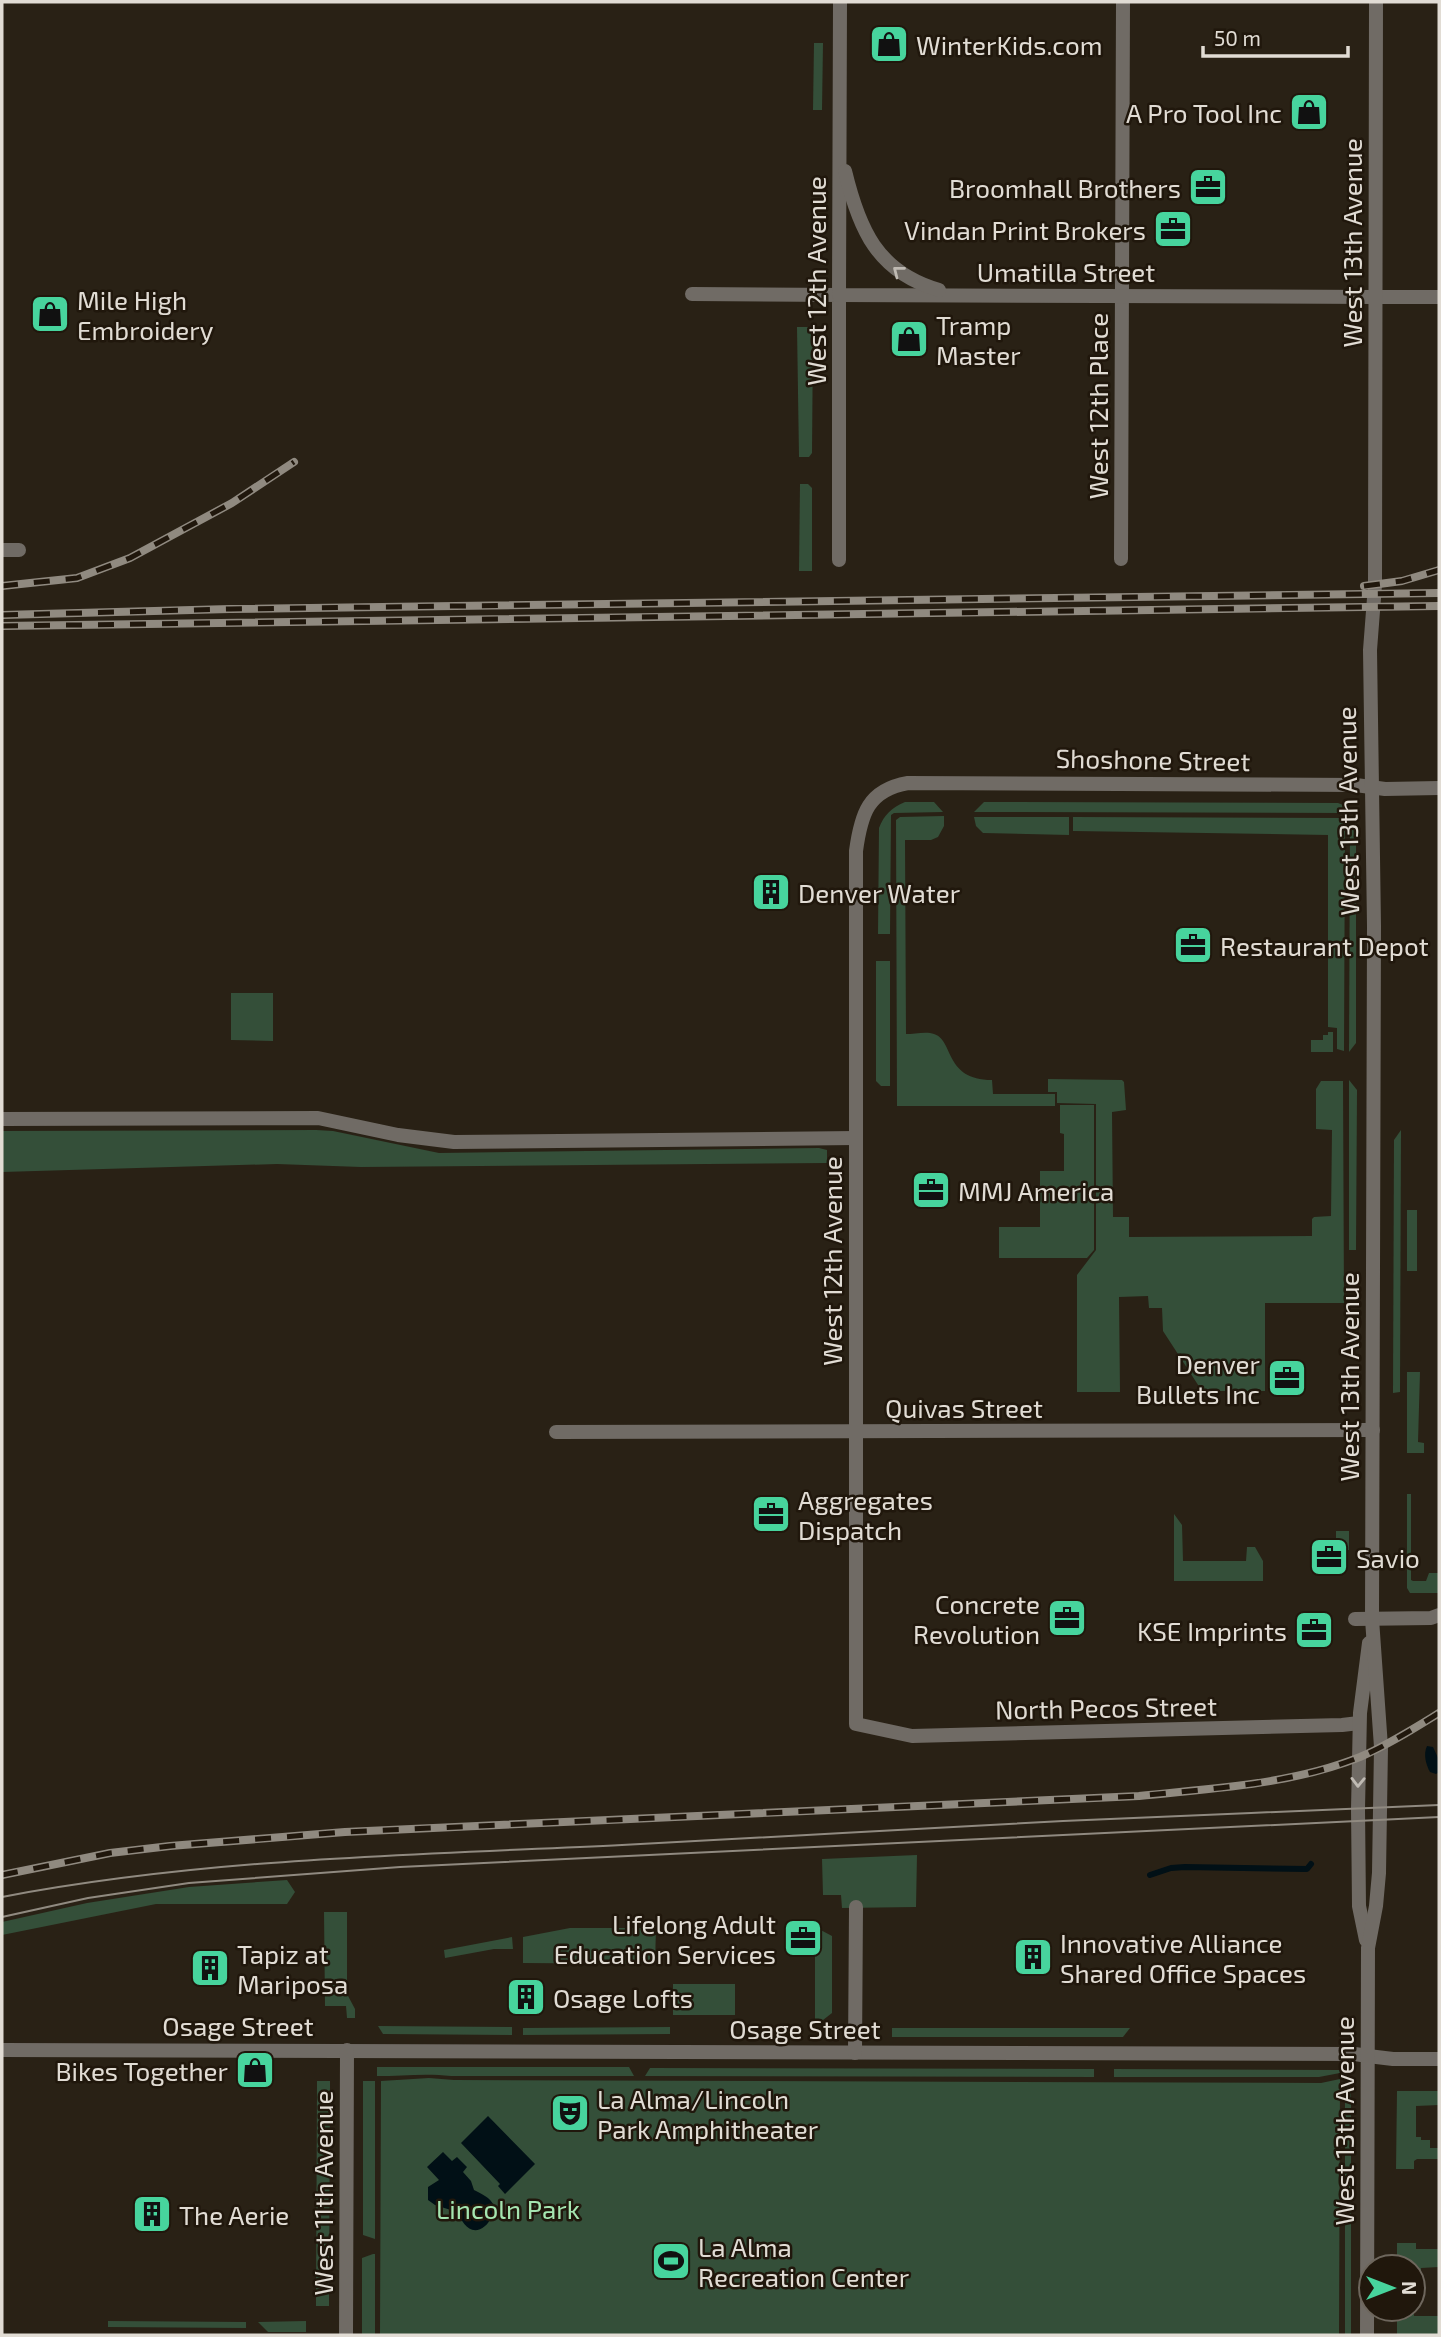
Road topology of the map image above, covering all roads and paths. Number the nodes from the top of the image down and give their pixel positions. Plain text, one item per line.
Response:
1 (841, 2) edge
2 (1123, 2) edge
3 (1376, 2) edge
4 (840, 148) junction
5 (692, 294) dead end
6 (839, 295) junction
7 (960, 295) junction
8 (1122, 296) junction
9 (1375, 297) junction
10 (1439, 297) edge
11 (2, 550) edge
12 (19, 550) dead end
13 (1121, 559) dead end
14 (839, 560) dead end
15 (1372, 787) junction
16 (1439, 788) edge
17 (872, 800) joint
18 (2, 1119) edge
19 (856, 1138) junction
20 (1373, 1430) junction
21 (856, 1431) junction
22 (556, 1432) dead end
23 (1437, 1618) edge
24 (1355, 1619) dead end
25 (1372, 1619) junction
26 (1359, 1723) junction
27 (856, 1724) joint
28 (856, 1907) dead end
29 (1368, 1948) junction
30 (2, 2050) edge
31 (347, 2050) junction
32 (855, 2053) junction
33 (1368, 2056) junction
34 (1439, 2059) edge
35 (346, 2335) edge
36 (1367, 2335) edge

1 - 4 street, West 12th Avenue
2 - 8 street, West 12th Place
3 - 9 street, West 13th Avenue
4 - 6 street, West 12th Avenue
7 -> 4 street
5 - 6 street, Umatilla Street
6 - 7 street, Umatilla Street
6 - 14 street, West 12th Avenue
7 - 8 street, Umatilla Street
8 - 9 street, Umatilla Street
8 - 13 street, West 12th Place
9 - 10 street, Umatilla Street
9 - 15 street, West 13th Avenue
11 - 12 street
15 - 16 street, Shoshone Street
15 - 17 street, Shoshone Street
15 - 20 street, West 13th Avenue
17 - 19 street, West 12th Avenue
18 - 19 street
19 - 21 street, West 12th Avenue
20 - 21 street, Quivas Street
20 - 25 street, West 13th Avenue
21 - 22 street, Quivas Street
21 - 27 street, West 12th Avenue
23 - 25 street
24 - 25 street
25 - 26 street, West 13th Avenue
25 - 29 street, West 13th Avenue
26 - 27 street, North Pecos Street
26 -> 29 street, West 13th Avenue
28 - 32 street
29 - 33 street, West 13th Avenue
30 - 31 street, Osage Street
31 - 32 street, Osage Street
31 - 35 street, West 11th Avenue
32 - 33 street, Osage Street
33 - 34 street, Osage Street
33 - 36 street, West 13th Avenue

